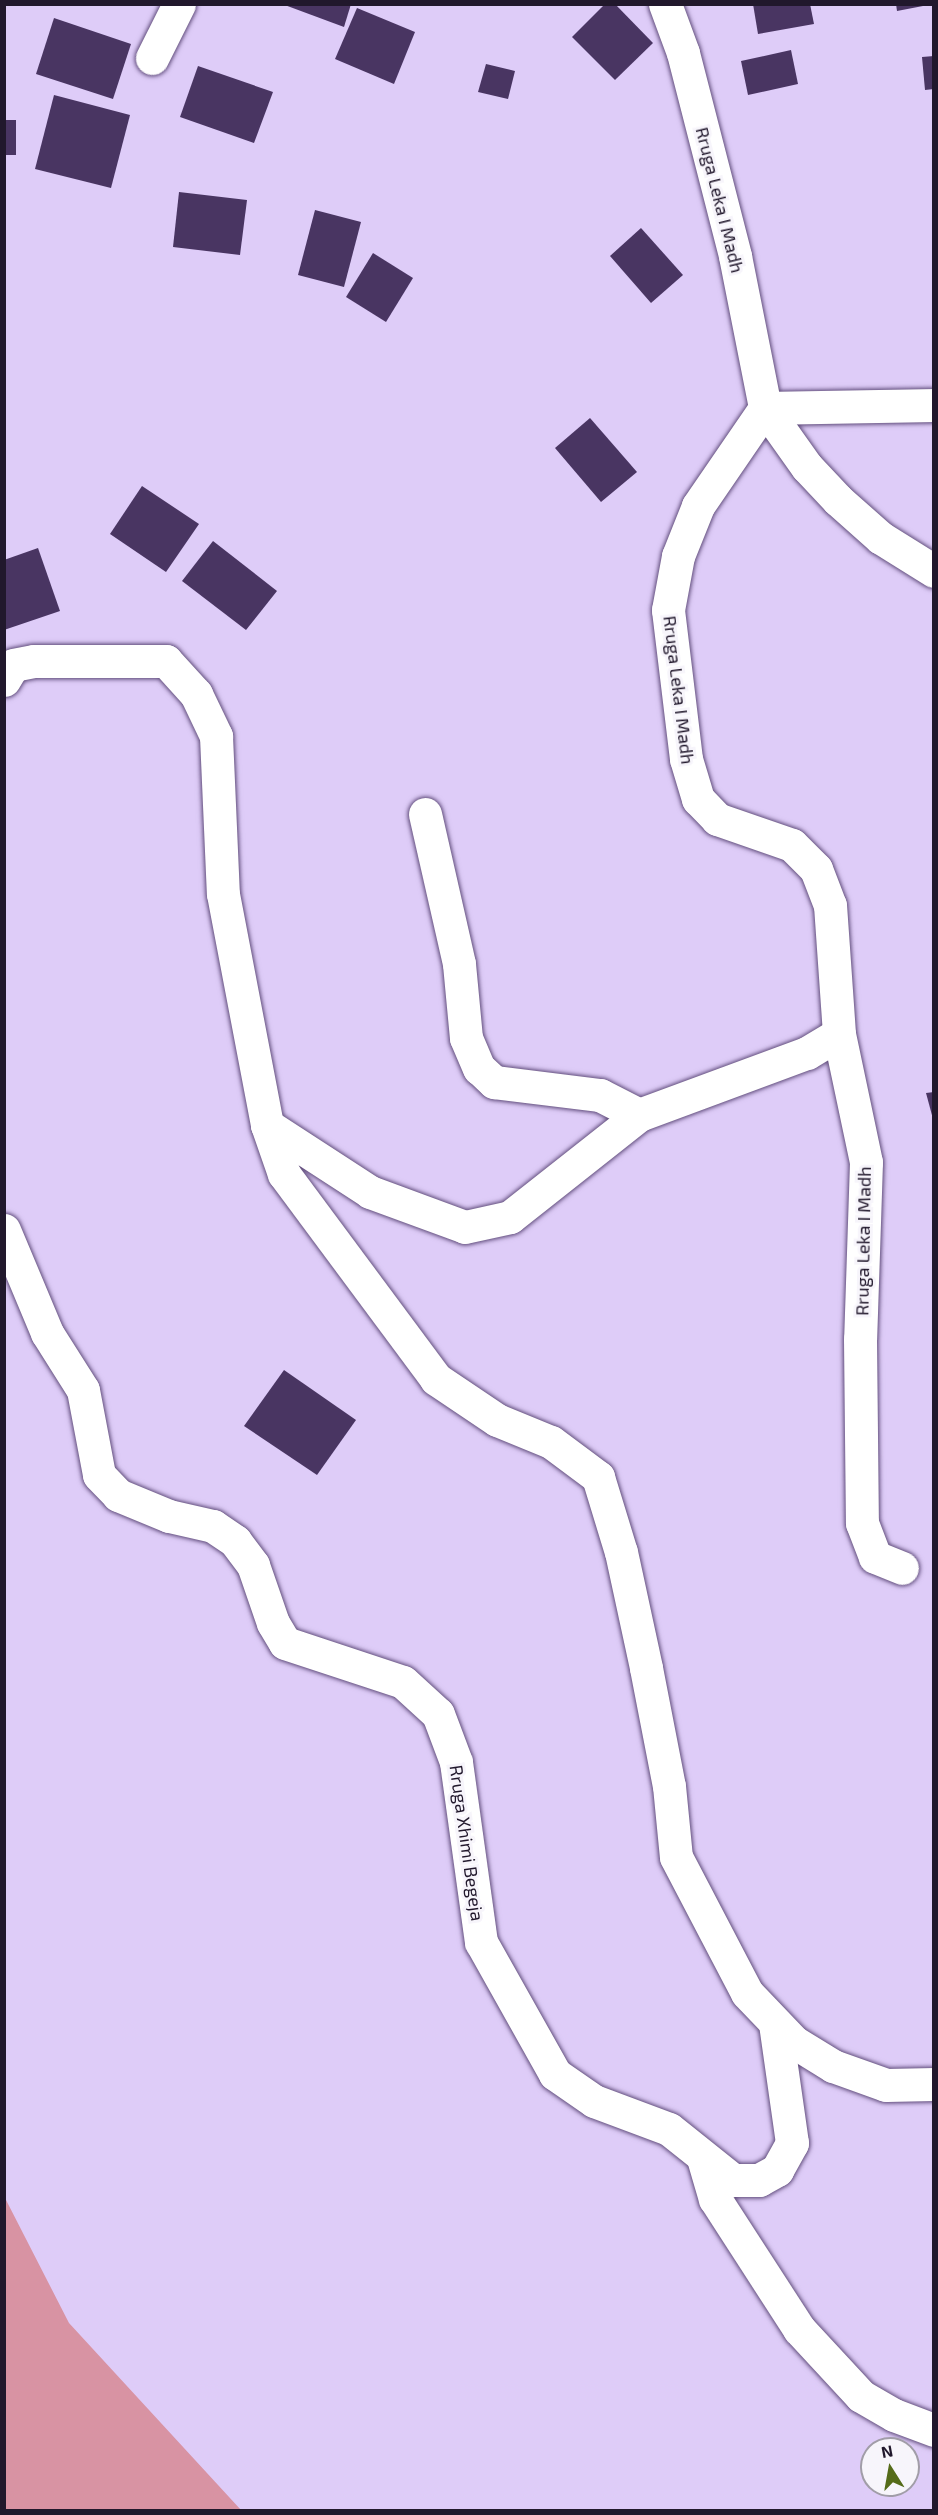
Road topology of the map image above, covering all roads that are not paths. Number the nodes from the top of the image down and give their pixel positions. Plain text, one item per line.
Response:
1 (179, 4) edge
2 (665, 4) edge
3 (152, 58) dead end
4 (933, 405) edge
5 (765, 408) junction
6 (933, 571) edge
7 (4, 680) edge
8 (425, 814) dead end
9 (839, 1034) junction
10 (639, 1114) junction
11 (267, 1125) junction
12 (4, 1230) edge
13 (902, 1568) dead end
14 (775, 2022) junction
15 (933, 2084) edge
16 (703, 2158) junction
17 (933, 2430) edge

1 - 3 street
2 - 5 street, Rruga Leka I Madh
4 - 5 street
5 - 6 street
5 - 9 street, Rruga Leka I Madh
7 - 11 street
8 - 10 street
9 - 10 street
9 - 13 street, Rruga Leka I Madh
10 - 11 street
11 - 14 street
12 - 16 street, Rruga Xhimi Begeja
14 - 15 street
14 - 16 street, Rruga Xhimi Begeja
16 - 17 street

